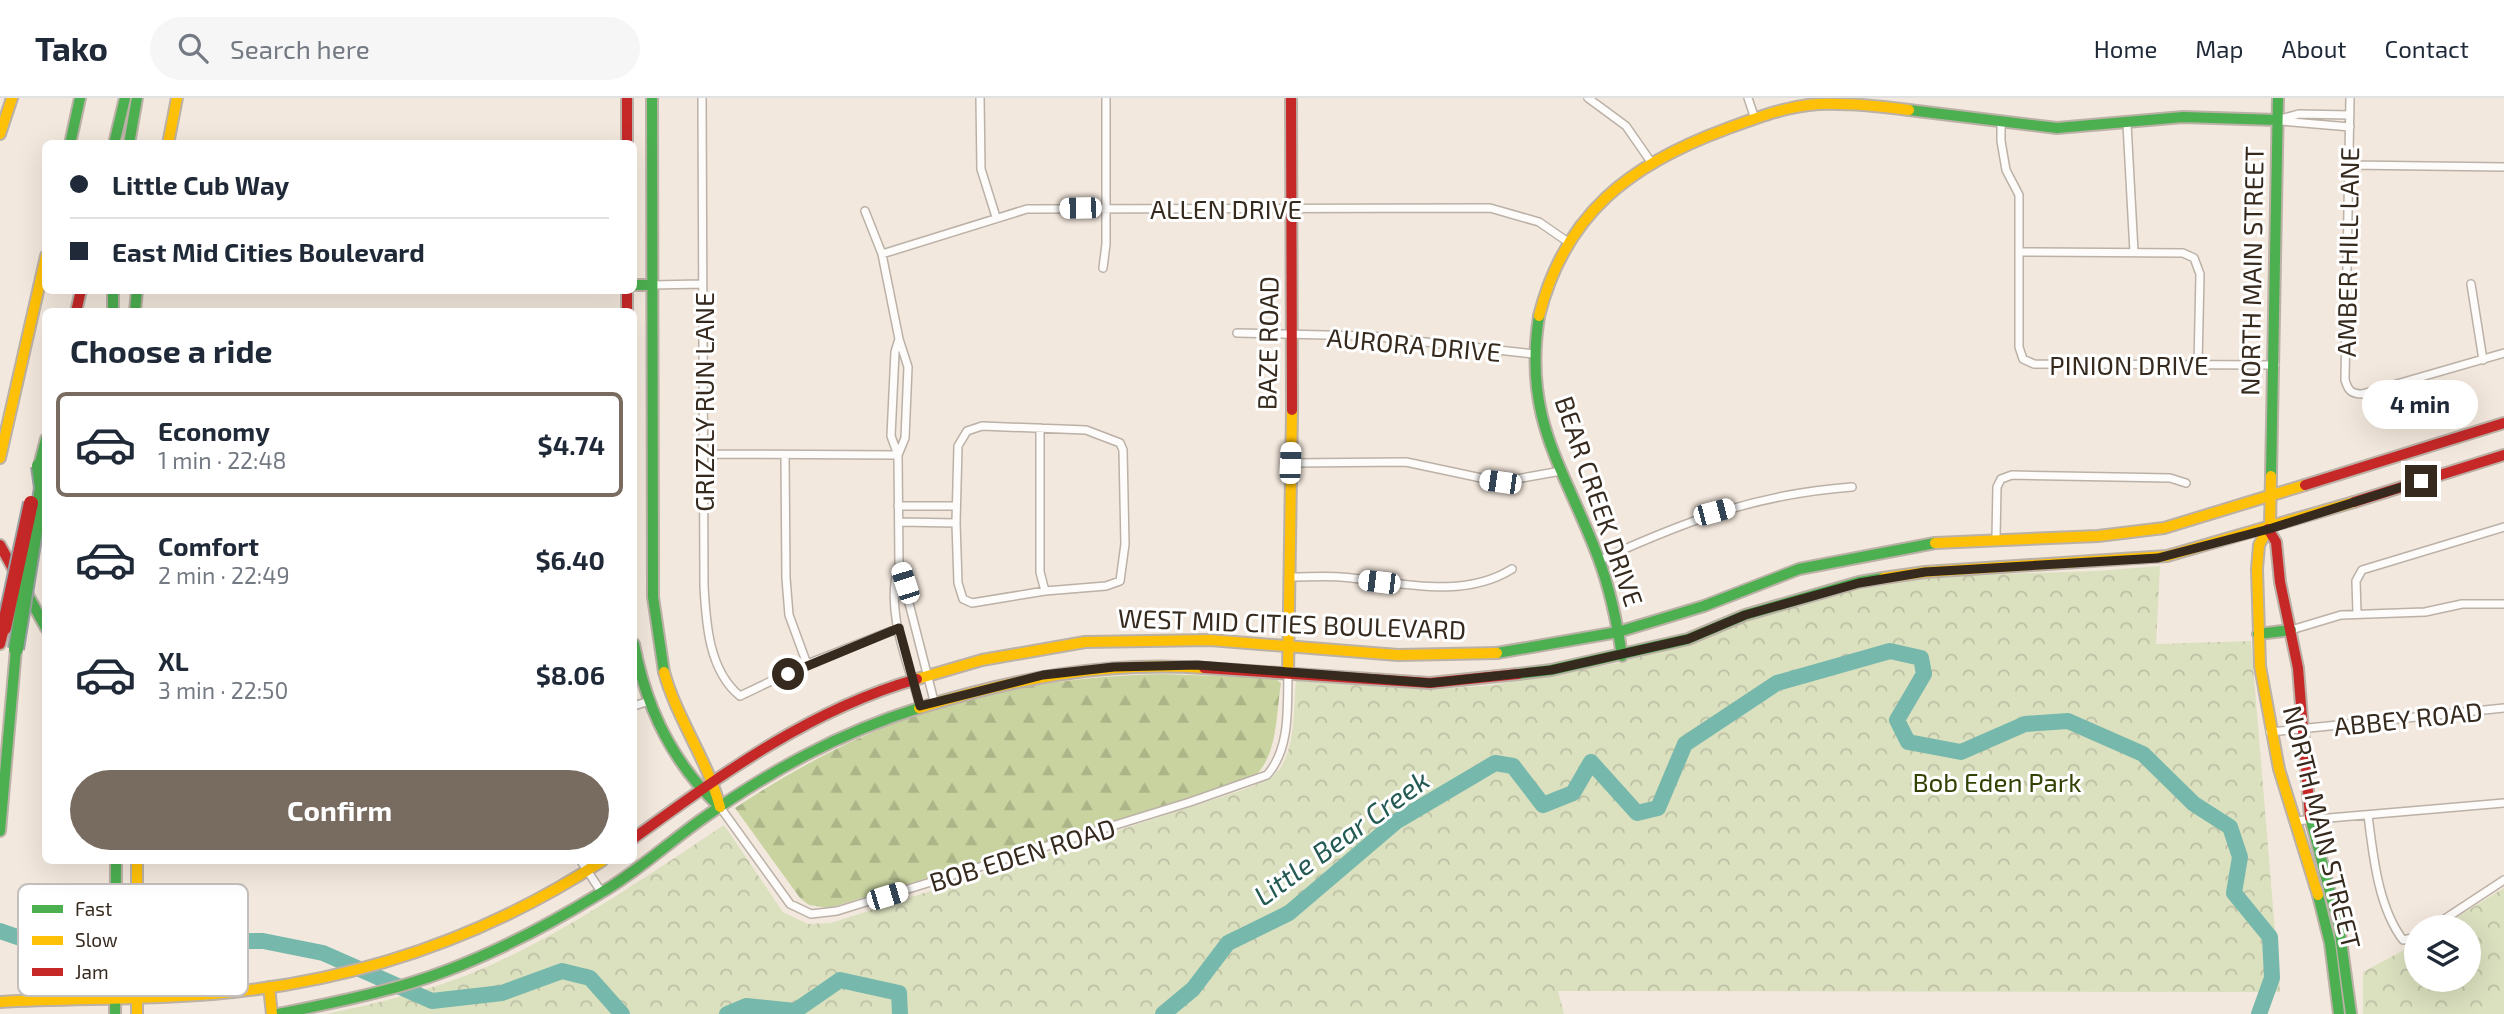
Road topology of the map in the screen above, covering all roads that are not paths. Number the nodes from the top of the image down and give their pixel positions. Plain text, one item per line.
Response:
1 (10, 98) edge
2 (70, 98) edge
3 (80, 98) edge
4 (124, 98) edge
5 (136, 98) edge
6 (177, 98) edge
7 (627, 98) edge
8 (652, 98) edge
9 (702, 98) edge
10 (980, 98) edge
11 (1106, 98) edge
12 (1291, 98) edge
13 (1588, 98) edge
14 (1748, 98) edge
15 (2278, 98) edge
16 (2350, 98) edge
17 (0, 113) edge
18 (2350, 115) junction
19 (1755, 119) junction
20 (2277, 120) junction
21 (2001, 124) junction
22 (2127, 124) junction
23 (2350, 127) junction
24 (0, 134) edge
25 (63, 140) edge
26 (71, 140) edge
27 (115, 140) edge
28 (130, 140) edge
29 (169, 140) edge
30 (627, 140) edge
31 (1651, 162) junction
32 (2349, 165) junction
33 (2504, 167) edge
34 (1106, 207) junction
35 (1292, 208) junction
36 (865, 211) dead end
37 (996, 217) junction
38 (1568, 242) junction
39 (2021, 252) junction
40 (2134, 252) junction
41 (882, 254) junction
42 (1103, 268) dead end
43 (42, 273) edge
44 (702, 284) junction
45 (2471, 284) dead end
46 (637, 285) edge
47 (651, 285) junction
48 (1237, 334) dead end
49 (1293, 335) junction
50 (899, 339) junction
51 (2504, 353) edge
52 (1534, 354) junction
53 (2483, 360) junction
54 (2198, 365) junction
55 (2274, 365) junction
56 (2504, 423) edge
57 (1040, 428) junction
58 (1, 452) edge
59 (42, 454) edge
60 (702, 454) junction
61 (785, 455) junction
62 (898, 455) junction
63 (2504, 455) edge
64 (1290, 463) junction
65 (39, 466) junction
66 (1561, 471) junction
67 (2186, 483) dead end
68 (1852, 486) dead end
69 (2270, 497) junction
70 (898, 506) junction
71 (956, 506) junction
72 (899, 522) junction
73 (956, 523) junction
74 (2504, 527) edge
75 (2269, 529) junction
76 (1996, 538) junction
77 (0, 545) edge
78 (1600, 561) junction
79 (899, 564) junction
80 (1512, 569) dead end
81 (1291, 577) junction
82 (1045, 591) junction
83 (2504, 604) edge
84 (2357, 613) junction
85 (42, 621) edge
86 (899, 628) junction
87 (2291, 630) junction
88 (1618, 632) junction
89 (2258, 634) junction
90 (0, 644) edge
91 (1289, 647) junction
92 (1622, 656) junction
93 (637, 659) edge
94 (807, 664) junction
95 (1288, 673) junction
96 (920, 678) junction
97 (649, 701) junction
98 (927, 704) junction
99 (637, 705) edge
100 (2504, 708) edge
101 (2301, 729) junction
102 (2270, 732) junction
103 (714, 780) junction
104 (699, 790) junction
105 (2504, 803) edge
106 (720, 807) junction
107 (2368, 815) junction
108 (2310, 820) junction
109 (2294, 821) junction
110 (0, 831) edge
111 (637, 836) edge
112 (116, 864) edge
113 (137, 864) edge
114 (584, 866) edge
115 (2504, 880) edge
116 (116, 884) edge
117 (137, 884) edge
118 (602, 892) junction
119 (2451, 915) edge
120 (2404, 940) edge
121 (269, 987) junction
122 (248, 990) edge
123 (137, 996) joint
124 (116, 997) junction
125 (0, 1002) edge
126 (115, 1014) edge
127 (137, 1014) edge
128 (272, 1014) edge
129 (278, 1014) edge
130 (2339, 1014) edge
131 (2351, 1014) edge

1 - 17 main road
1 - 24 main road
2 - 25 main road
3 - 26 main road
4 - 27 main road
5 - 28 main road
6 - 29 main road
7 - 30 main road
8 - 47 main road
9 - 44 street, GRIZZLY RUN LANE
10 - 37 street
11 - 34 street
12 - 35 main road, BAZE ROAD
13 - 31 street
14 - 19 street
15 - 20 main road, NORTH MAIN STREET
16 - 18 street, AMBER HILL LANE
18 - 20 street, BEAR CREEK DRIVE
18 - 23 street, AMBER HILL LANE
19 - 21 main road, BEAR CREEK DRIVE
19 - 31 main road, BEAR CREEK DRIVE
20 - 22 main road, BEAR CREEK DRIVE
20 - 23 street, BEAR CREEK DRIVE
20 - 55 main road, NORTH MAIN STREET
21 - 22 main road, BEAR CREEK DRIVE
21 - 39 street
22 - 40 street
23 - 32 street, AMBER HILL LANE
31 - 38 main road, BEAR CREEK DRIVE
32 - 33 street
32 - 53 street, AMBER HILL LANE
34 - 35 street, ALLEN DRIVE
34 - 37 street, ALLEN DRIVE
34 - 42 street
35 - 38 street, ALLEN DRIVE
35 - 49 main road, BAZE ROAD
36 - 41 street
37 - 41 street, ALLEN DRIVE
38 - 52 main road, BEAR CREEK DRIVE
39 - 40 street
39 - 54 street, PINION DRIVE
40 - 54 street
41 - 50 street
43 - 58 main road
44 - 47 street
44 - 60 street, GRIZZLY RUN LANE
45 - 53 street
46 - 47 main road
47 - 103 main road
48 - 49 street, AURORA DRIVE
49 - 52 street, AURORA DRIVE
49 - 64 main road, BAZE ROAD
50 - 62 street
50 - 62 street
51 - 53 street
52 - 66 main road, BEAR CREEK DRIVE
54 - 55 street, PINION DRIVE
55 - 69 main road, NORTH MAIN STREET
56 - 69 main road, WEST MID CITIES BOULEVARD
57 - 71 street
57 - 82 street
57 - 82 street
59 - 65 main road
60 - 61 street
60 - 94 street, GRIZZLY RUN LANE
61 - 62 street
61 - 94 street
62 - 70 street
63 - 75 main road, WEST MID CITIES BOULEVARD
64 - 66 street
64 - 81 main road, BAZE ROAD
65 - 90 main road, bridge
65 - 110 main road, bridge
66 - 78 main road, BEAR CREEK DRIVE
67 - 76 street
68 - 78 street
69 - 75 main road, NORTH MAIN STREET
69 - 76 main road, WEST MID CITIES BOULEVARD
70 - 71 street
70 - 72 street
71 - 73 street
72 - 73 street
72 - 79 street
73 - 82 street
74 - 84 street
75 - 87 main road, NORTH MAIN STREET
75 - 89 main road, NORTH MAIN STREET
75 - 92 main road, WEST MID CITIES BOULEVARD
76 - 88 main road, WEST MID CITIES BOULEVARD
77 - 85 main road
78 - 88 main road, BEAR CREEK DRIVE
79 - 86 street
79 - 96 street
80 - 81 street
81 - 91 main road, BAZE ROAD
83 - 84 street
84 - 87 street
86 - 94 street
86 - 96 street
87 - 89 main road
87 - 101 main road, NORTH MAIN STREET
88 - 91 main road, WEST MID CITIES BOULEVARD
88 - 92 main road, BEAR CREEK DRIVE
89 - 102 main road, NORTH MAIN STREET
91 - 95 main road, BAZE ROAD
91 - 96 main road, WEST MID CITIES BOULEVARD
92 - 95 main road, WEST MID CITIES BOULEVARD
93 - 97 main road
95 - 98 main road, WEST MID CITIES BOULEVARD
95 - 106 street, BOB EDEN ROAD
96 - 98 street
96 - 98 street
96 - 103 main road, WEST MID CITIES BOULEVARD
97 - 99 street
97 - 104 main road
98 - 106 main road, WEST MID CITIES BOULEVARD
100 - 101 street, ABBEY ROAD
101 - 102 street, ABBEY ROAD
101 - 108 main road, NORTH MAIN STREET
102 - 109 main road, NORTH MAIN STREET
103 - 104 main road, WEST MID CITIES BOULEVARD
103 - 106 main road
104 - 106 main road
104 - 111 main road, WEST MID CITIES BOULEVARD
105 - 107 street
106 - 118 main road, WEST MID CITIES BOULEVARD
107 - 108 street
107 - 120 street
108 - 109 street
108 - 131 main road, NORTH MAIN STREET
109 - 130 main road, NORTH MAIN STREET
112 - 116 main road
113 - 117 main road
114 - 118 street
114 - 121 main road
115 - 119 street
118 - 129 main road, WEST MID CITIES BOULEVARD
121 - 122 main road
121 - 128 main road
123 - 124 main road
123 - 127 main road
124 - 125 main road
124 - 126 main road

